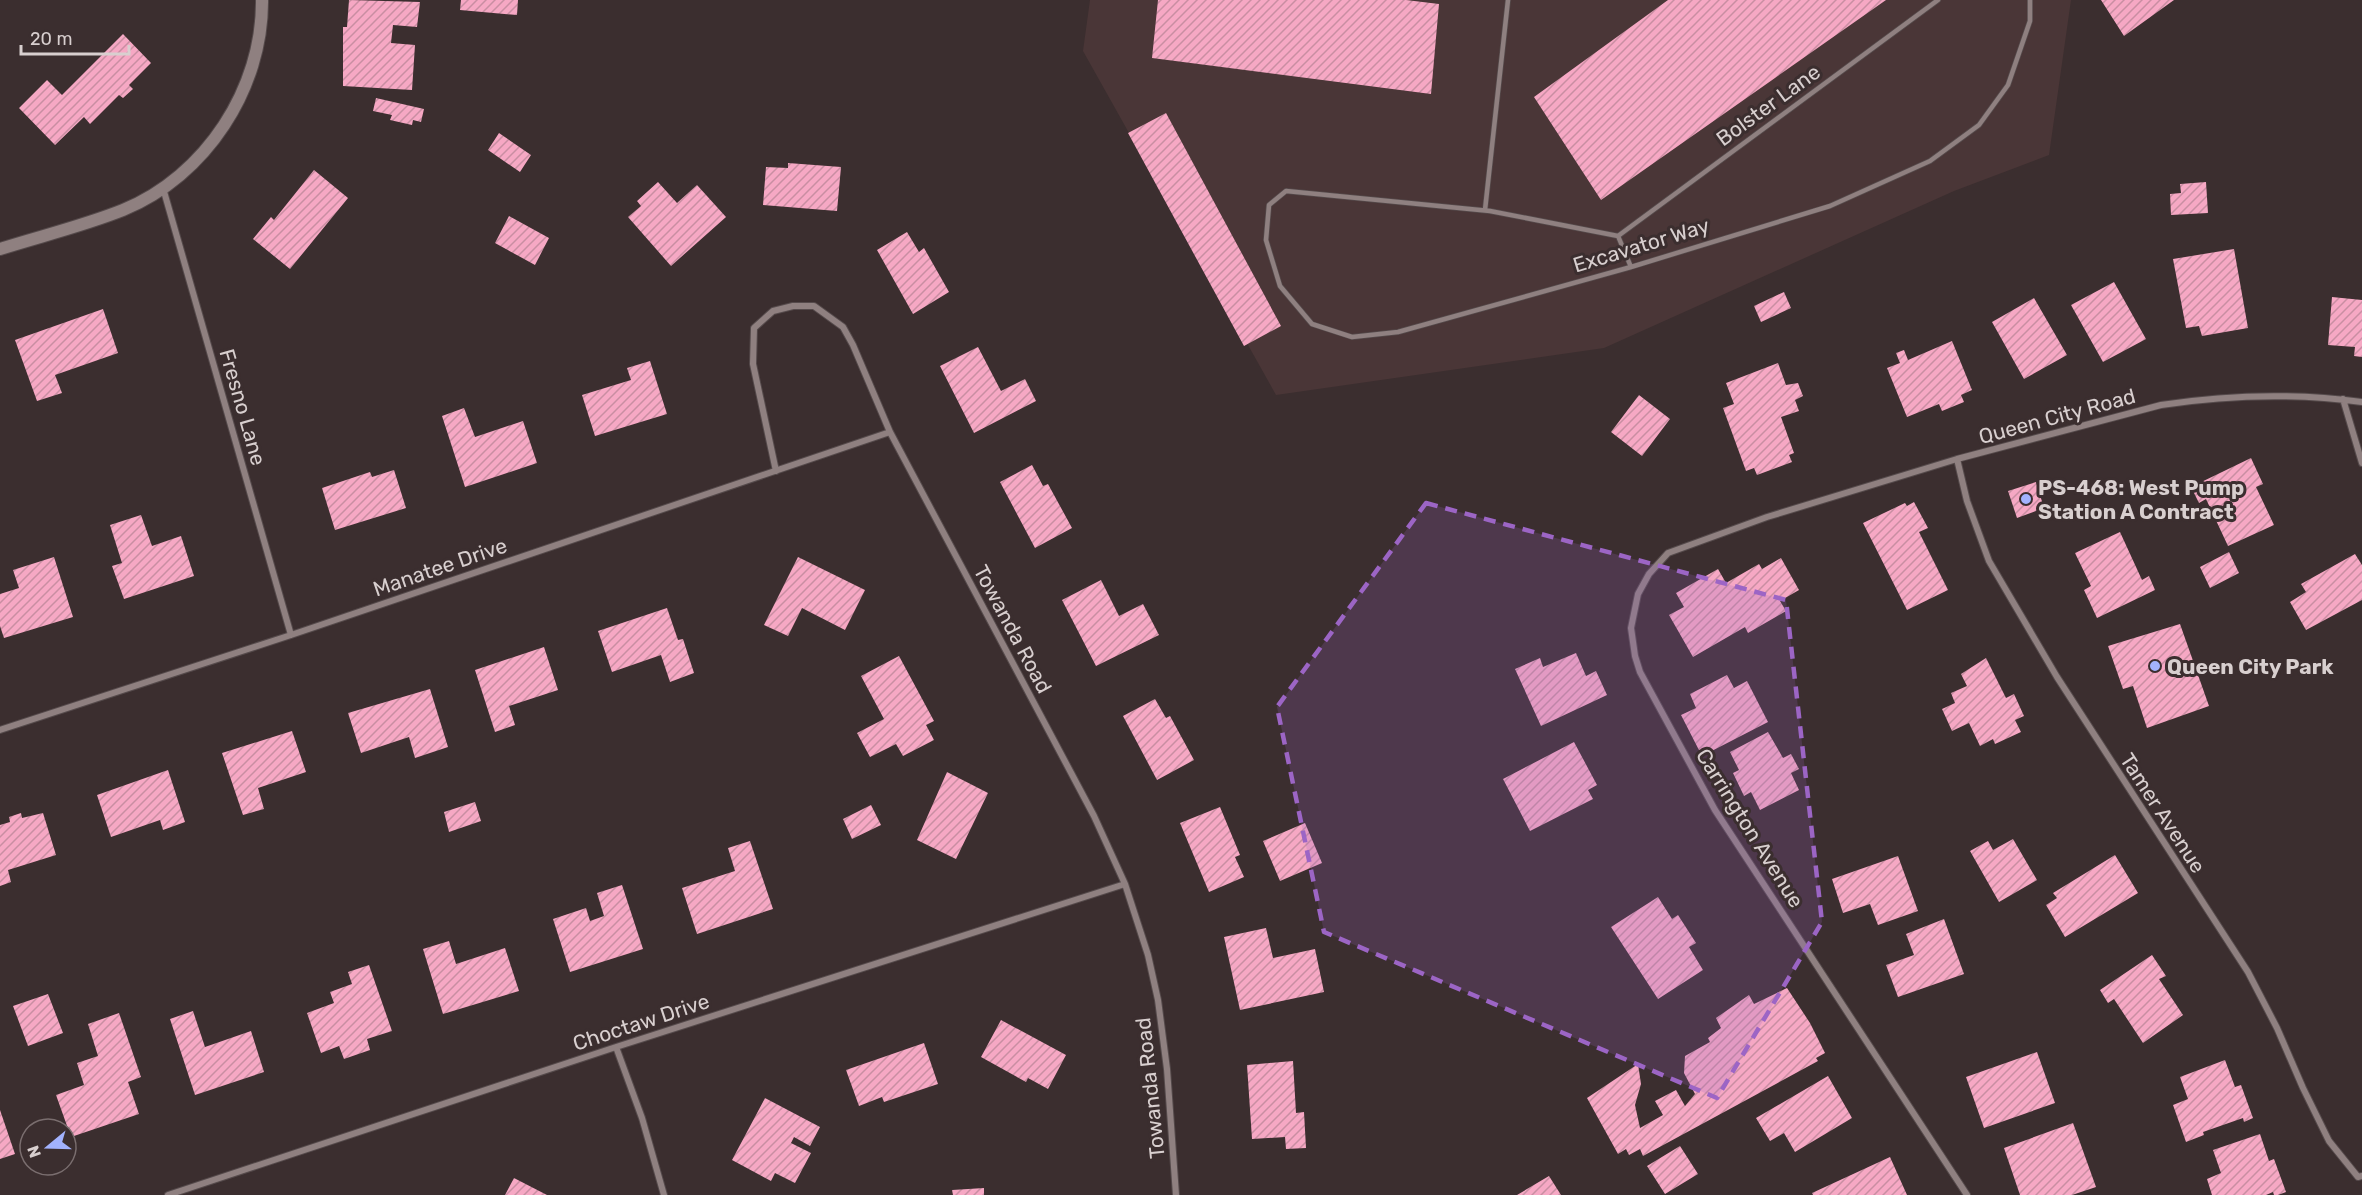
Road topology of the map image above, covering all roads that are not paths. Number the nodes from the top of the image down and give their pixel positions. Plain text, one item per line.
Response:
1 (262, 0) edge
2 (1508, 0) edge
3 (1938, 0) edge
4 (2030, 0) edge
5 (163, 188) junction
6 (1485, 210) junction
7 (1618, 236) junction
8 (0, 249) edge
9 (1631, 267) junction
10 (2343, 399) junction
11 (2362, 402) edge
12 (890, 432) junction
13 (1957, 459) junction
14 (2362, 463) edge
15 (776, 471) junction
16 (1767, 517) joint
17 (291, 635) junction
18 (0, 730) edge
19 (1125, 884) junction
20 (616, 1047) junction
21 (2360, 1177) edge
22 (168, 1195) edge
23 (664, 1195) edge
24 (1176, 1195) edge
25 (1967, 1195) edge

1 - 5 street
2 - 6 lane
3 - 7 lane, Bolster Lane
4 - 9 lane, Excavator Way
5 - 8 street
5 - 17 street, Fresno Lane
6 - 7 lane
6 - 9 lane, Excavator Way
7 - 9 lane
10 - 11 street, Queen City Road
10 - 13 street, Queen City Road
10 - 14 street
12 - 15 street, Manatee Drive
12 - 15 street, Towanda Road
12 - 19 street, Towanda Road
13 - 16 street, Queen City Road
13 - 21 street, Tamer Avenue
15 - 17 street, Manatee Drive
16 - 25 street, Carrington Avenue
17 - 18 street, Manatee Drive
19 - 20 street, Choctaw Drive
19 - 24 street, Towanda Road
20 - 22 street, Choctaw Drive
20 - 23 street

